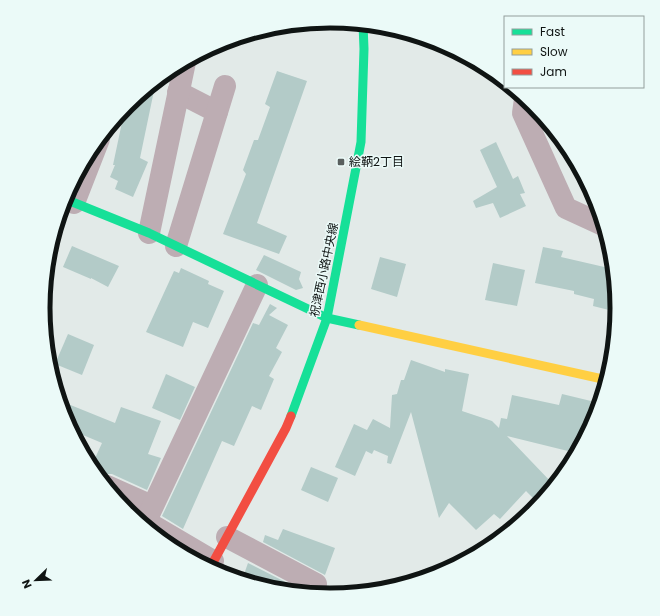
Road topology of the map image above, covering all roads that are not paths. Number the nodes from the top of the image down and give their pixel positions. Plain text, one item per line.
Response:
1 (363, 30) edge
2 (183, 70) edge
3 (225, 86) dead end
4 (178, 92) junction
5 (524, 106) edge
6 (217, 112) junction
7 (71, 202) edge
8 (596, 222) edge
9 (149, 233) junction
10 (176, 246) junction
11 (257, 285) junction
12 (328, 318) junction
13 (600, 379) edge
14 (129, 503) edge
15 (147, 517) edge
16 (227, 536) junction
17 (198, 555) edge
18 (212, 562) edge
19 (316, 584) dead end

1 - 12 street, 祝津西小路中央線
2 - 4 street
3 - 6 street
4 - 6 street
4 - 9 street
5 - 8 street
6 - 10 street
7 - 9 street
9 - 10 street
10 - 11 street
11 - 12 street
11 - 15 street
12 - 13 street
12 - 16 street, 祝津西小路中央線
14 - 15 street
15 - 17 street
16 - 18 street, 祝津西小路中央線
16 - 19 street

